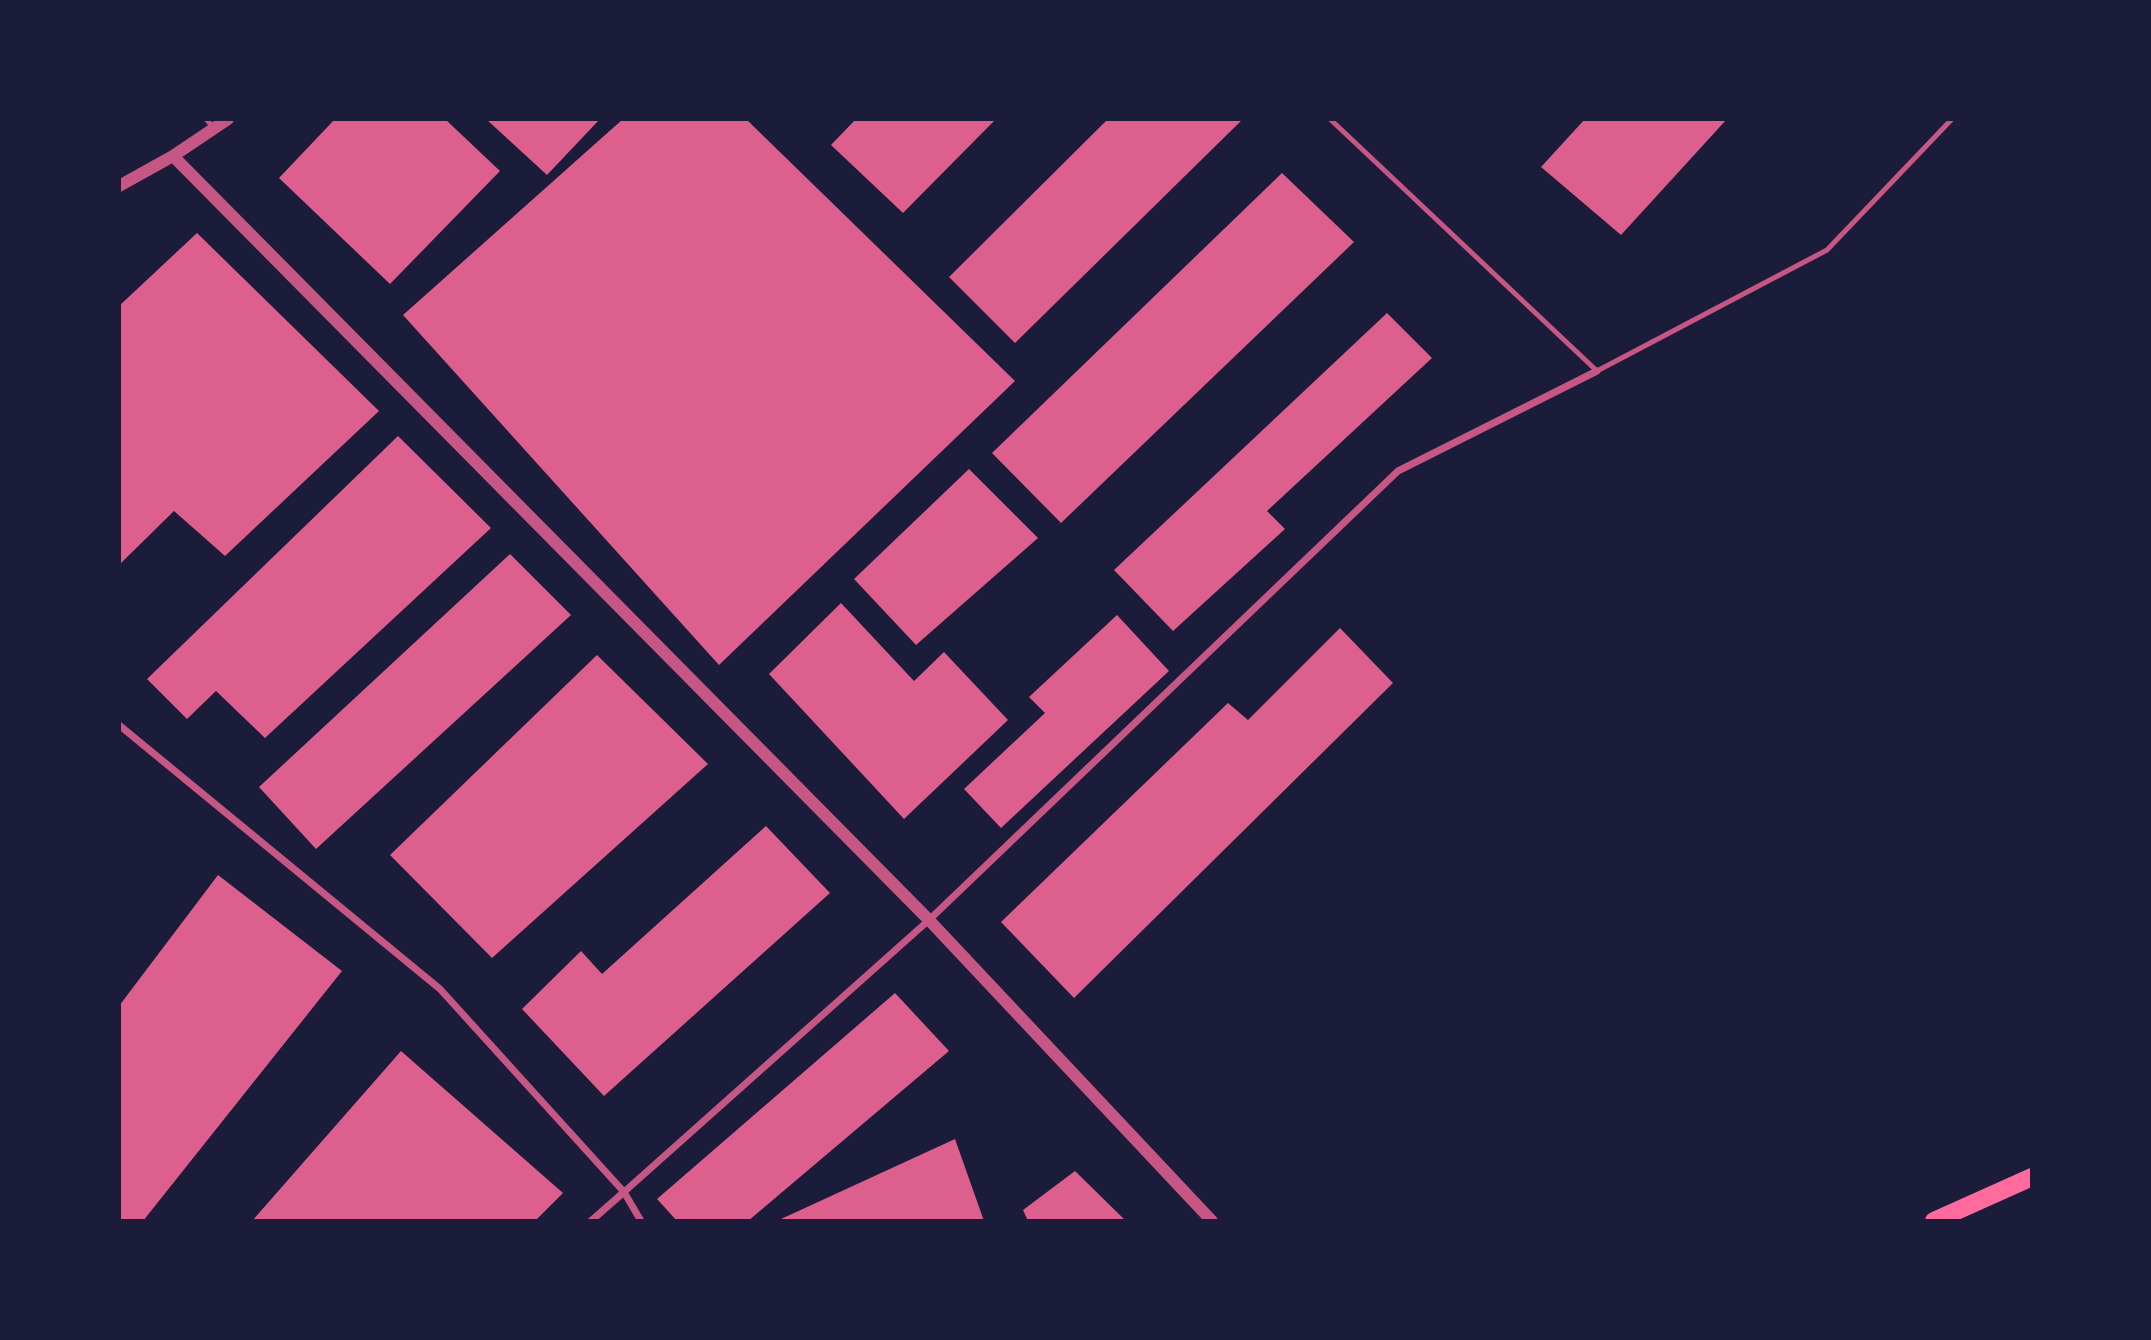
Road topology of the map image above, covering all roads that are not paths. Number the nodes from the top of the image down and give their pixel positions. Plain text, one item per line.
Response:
1 (228, 119) edge
2 (1330, 119) edge
3 (1952, 119) edge
4 (210, 124) edge
5 (173, 156) junction
6 (119, 186) edge
7 (1597, 371) junction
8 (119, 725) edge
9 (929, 920) junction
10 (2032, 1177) edge
11 (624, 1192) junction
12 (591, 1221) edge
13 (641, 1221) edge
14 (1212, 1221) edge
15 (1934, 1221) edge

1 - 4 street
2 - 7 lane
3 - 7 lane
4 - 5 street
5 - 6 street
5 - 9 street
7 - 9 street
8 - 11 street
9 - 11 street
9 - 14 street
10 - 15 main road
11 - 12 street
11 - 13 street

